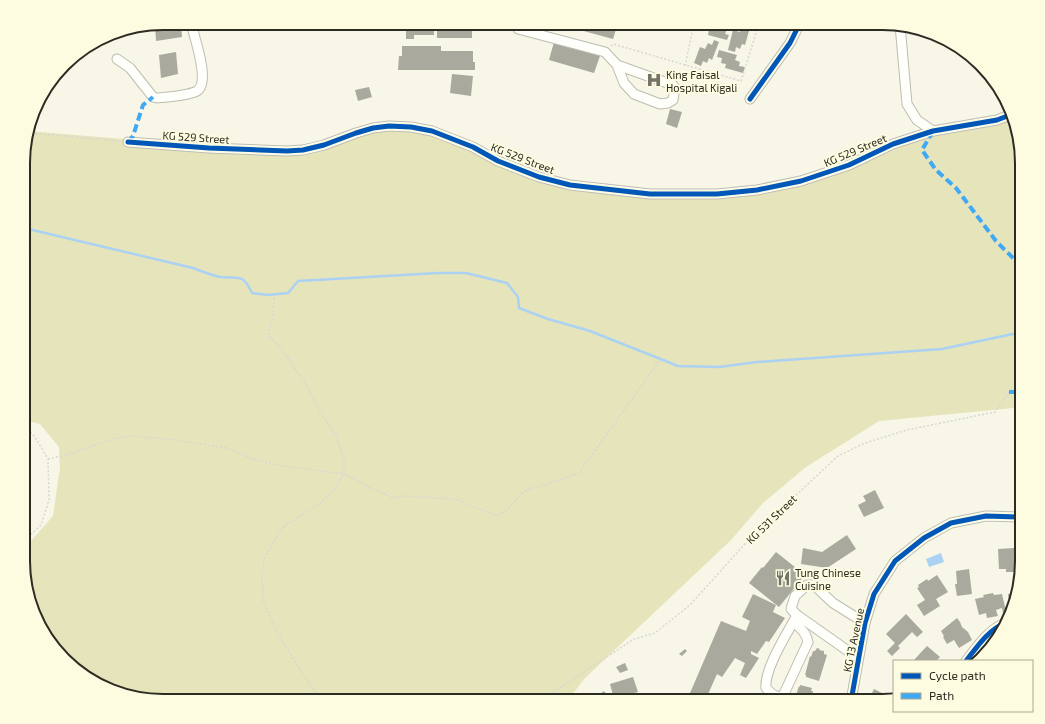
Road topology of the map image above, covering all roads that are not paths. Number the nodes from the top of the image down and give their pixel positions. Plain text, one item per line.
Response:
1 (193, 30) edge
2 (525, 30) edge
3 (796, 30) edge
4 (901, 32) edge
5 (117, 59) dead end
6 (617, 65) junction
7 (750, 99) dead end
8 (1007, 116) edge
9 (933, 131) junction
10 (128, 142) road end
11 (1015, 517) edge
12 (795, 618) junction
13 (864, 623) junction
14 (997, 627) edge
15 (858, 658) junction
16 (971, 659) edge
17 (772, 694) edge
18 (784, 694) edge
19 (852, 694) edge

1 - 5 street
2 - 6 street
3 - 7 street
4 - 9 street
6 - 6 street
8 - 9 street, KG 529 Street
9 - 10 street, KG 529 Street
11 - 13 street, KG 13 Avenue
12 - 13 street
12 - 15 street
12 - 17 street
12 - 18 street
13 - 15 street, KG 13 Avenue
14 - 16 street
15 - 19 street, KG 13 Avenue

